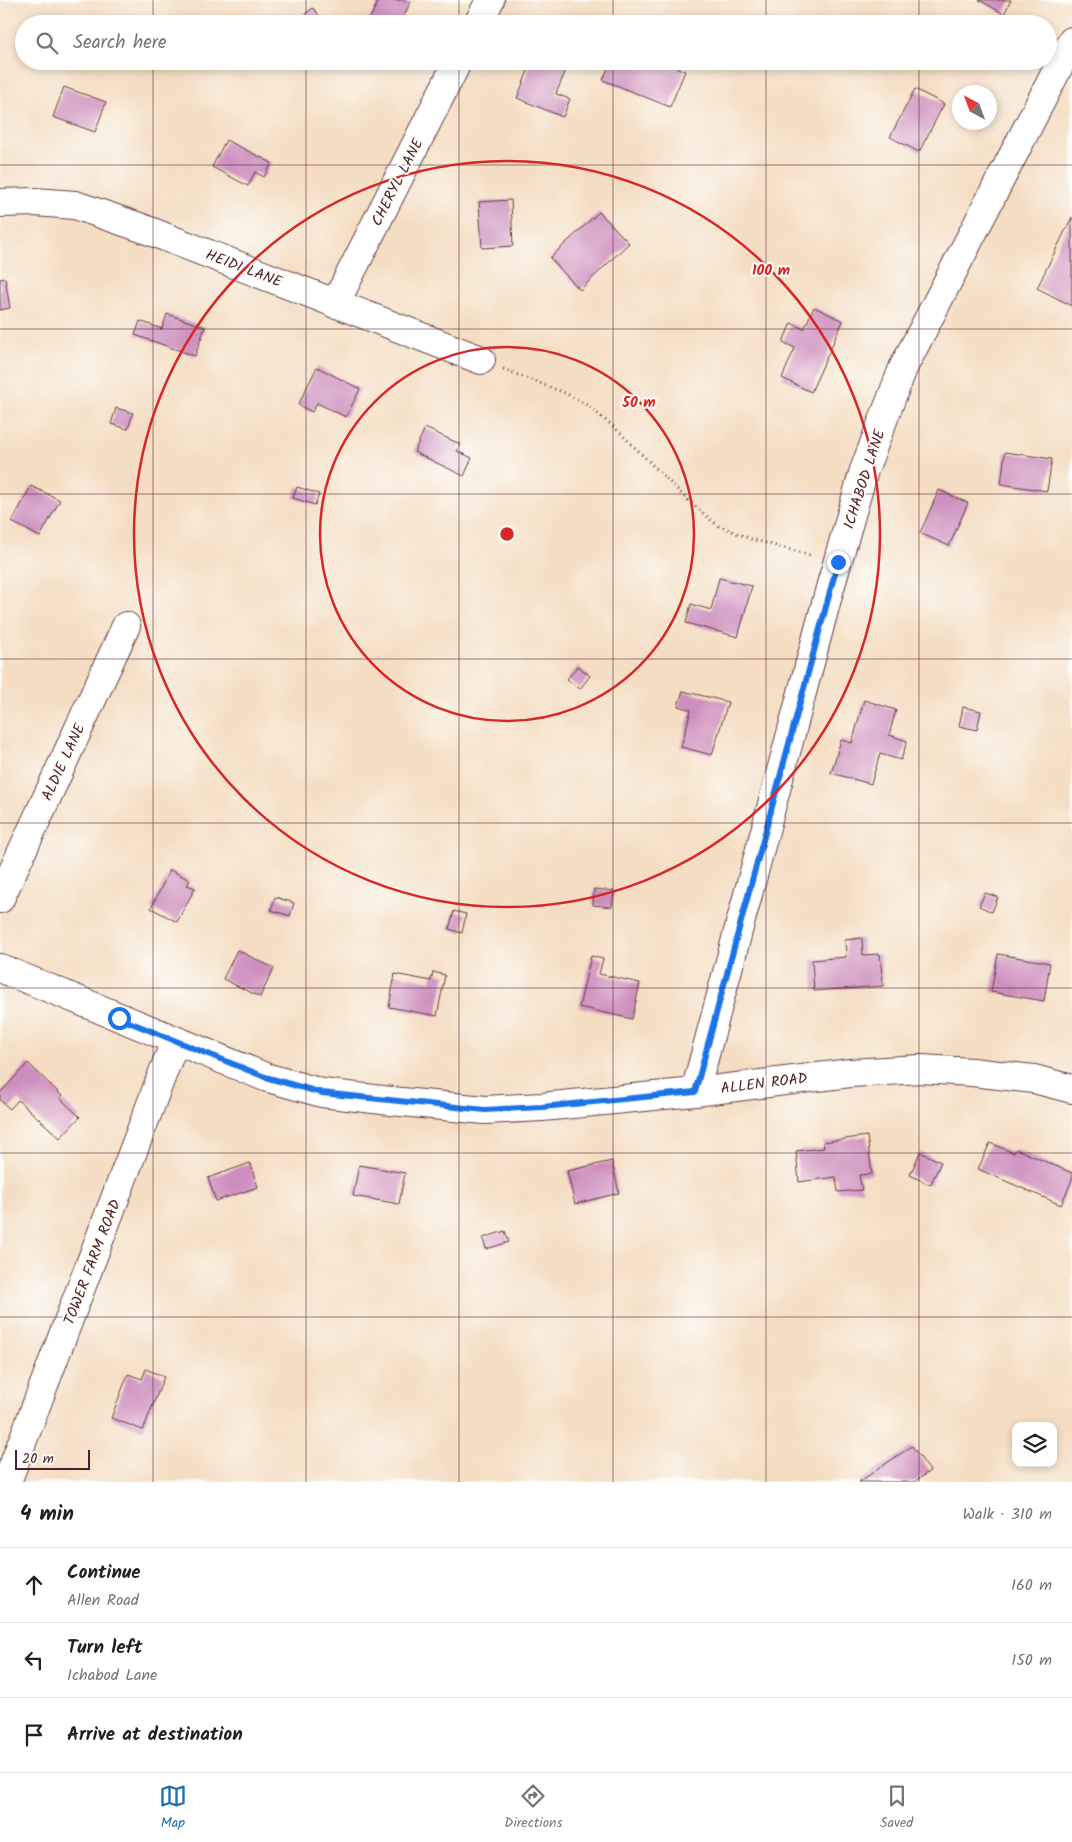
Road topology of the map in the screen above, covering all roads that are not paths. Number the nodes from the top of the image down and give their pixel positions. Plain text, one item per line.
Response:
1 (490, 0) edge
2 (482, 15) edge
3 (1072, 41) edge
4 (453, 70) edge
5 (0, 203) edge
6 (335, 304) junction
7 (481, 360) road end
8 (126, 626) dead end
9 (0, 899) edge
10 (0, 968) edge
11 (175, 1041) junction
12 (1072, 1089) edge
13 (695, 1092) junction
14 (7, 1482) edge

1 - 2 street
3 - 13 street, ICHABOD LANE
4 - 6 street, CHERYL LANE
5 - 6 street, HEIDI LANE
6 - 7 street, HEIDI LANE
8 - 9 street, ALDIE LANE
10 - 11 street, ALLEN ROAD
11 - 13 street, ALLEN ROAD
11 - 14 street, TOWER FARM ROAD
12 - 13 street, ALLEN ROAD

